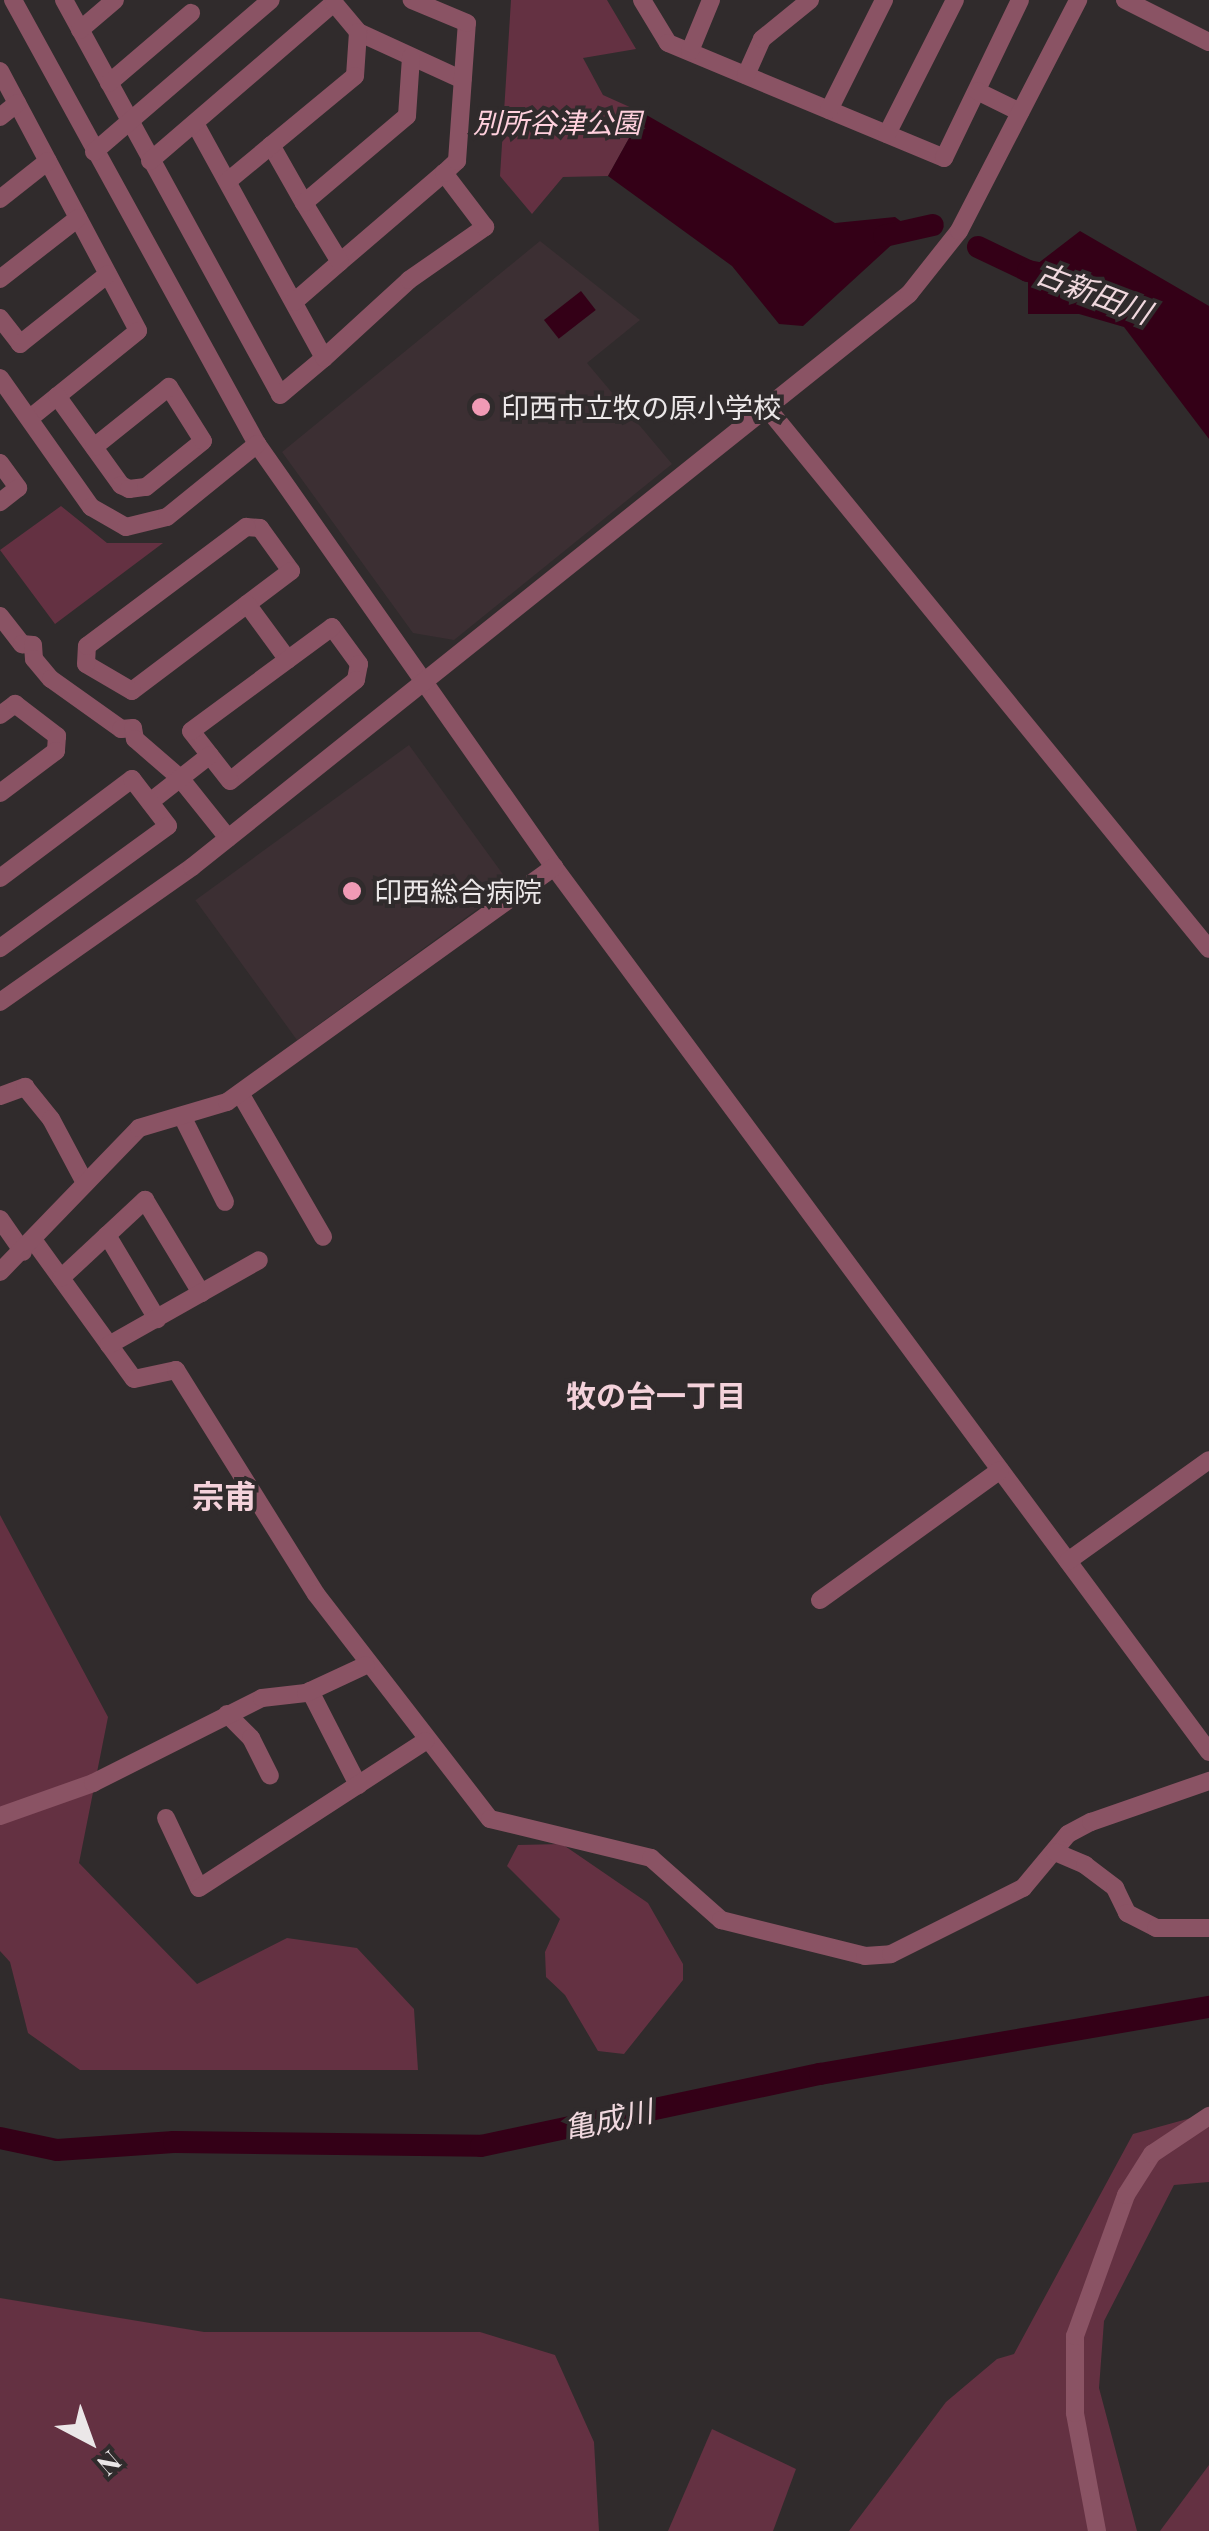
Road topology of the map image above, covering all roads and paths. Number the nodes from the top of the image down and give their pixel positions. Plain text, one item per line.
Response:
1 (13, 0) edge
2 (64, 0) edge
3 (116, 0) edge
4 (271, 0) edge
5 (412, 0) edge
6 (642, 0) edge
7 (711, 0) edge
8 (810, 0) edge
9 (884, 0) edge
10 (955, 0) edge
11 (1020, 0) edge
12 (1078, 0) edge
13 (1124, 0) edge
14 (336, 2) edge
15 (191, 13) dead end
16 (80, 30) junction
17 (358, 32) junction
18 (1209, 42) edge
19 (690, 51) junction
20 (411, 57) junction
21 (0, 71) edge
22 (746, 75) junction
23 (463, 80) junction
24 (108, 83) junction
25 (978, 91) junction
26 (17, 103) junction
27 (828, 110) junction
28 (1020, 112) junction
29 (0, 116) edge
30 (129, 122) junction
31 (195, 123) junction
32 (887, 134) junction
33 (272, 145) junction
34 (94, 152) junction
35 (48, 161) junction
36 (150, 161) junction
37 (444, 173) junction
38 (228, 182) junction
39 (0, 199) edge
40 (304, 202) junction
41 (78, 218) junction
42 (340, 262) junction
43 (108, 274) junction
44 (0, 279) edge
45 (294, 302) junction
46 (0, 318) edge
47 (324, 358) junction
48 (0, 378) edge
49 (57, 396) junction
50 (768, 409) junction
51 (30, 418) junction
52 (257, 444) junction
53 (94, 447) junction
54 (0, 463) edge
55 (0, 502) edge
56 (247, 604) junction
57 (0, 616) edge
58 (288, 660) junction
59 (426, 679) junction
60 (0, 716) edge
61 (210, 755) junction
62 (180, 778) junction
63 (0, 793) edge
64 (150, 802) junction
65 (228, 838) junction
66 (554, 868) junction
67 (1, 874) edge
68 (0, 948) edge
69 (1209, 949) edge
70 (0, 1002) edge
71 (240, 1093) junction
72 (0, 1096) edge
73 (182, 1116) junction
74 (86, 1183) junction
75 (225, 1202) dead end
76 (0, 1219) edge
77 (107, 1235) junction
78 (323, 1237) dead end
79 (28, 1246) junction
80 (259, 1260) dead end
81 (0, 1272) edge
82 (60, 1278) junction
83 (201, 1293) junction
84 (156, 1318) junction
85 (110, 1345) junction
86 (1209, 1460) edge
87 (1000, 1470) junction
88 (1068, 1561) junction
89 (820, 1600) dead end
90 (366, 1665) junction
91 (310, 1691) junction
92 (227, 1714) junction
93 (425, 1741) junction
94 (1209, 1752) edge
95 (270, 1776) dead end
96 (1209, 1781) edge
97 (358, 1785) junction
98 (0, 1816) edge
99 (166, 1818) dead end
100 (1055, 1852) junction
101 (1209, 1928) edge
102 (1209, 2116) edge
103 (1097, 2531) edge

1 - 34 street
2 - 16 street
3 - 16 street
4 - 30 street
5 - 23 street
6 - 19 street
7 - 19 street
8 - 22 street
9 - 27 street
10 - 32 street
11 - 25 street
12 - 28 street
13 - 18 street
14 - 17 street
14 - 31 street
15 - 24 street
16 - 24 street
17 - 20 street
17 - 33 street
19 - 22 street
20 - 23 street
20 - 40 street
21 - 26 street
22 - 27 street
23 - 37 street
24 - 30 street
25 - 28 street
25 - 32 street
26 - 29 street
26 - 35 street
27 - 32 street
28 - 50 street
30 - 34 street
30 - 36 street
31 - 36 street
31 - 38 street
33 - 38 street
33 - 40 street
34 - 52 street
35 - 39 street
35 - 41 street
36 - 47 street
37 - 42 street
37 - 47 street
38 - 45 street
40 - 42 street
41 - 43 street
41 - 44 street
42 - 45 street
43 - 46 street
43 - 49 street
45 - 47 street
48 - 51 street
49 - 51 street
49 - 53 street
50 - 59 street
50 - 69 street
51 - 52 street
52 - 59 street
53 - 53 street
54 - 55 street
56 - 56 street
56 - 58 street
57 - 62 street
58 - 61 street
58 - 61 street
59 - 65 street
59 - 66 street
60 - 63 street
61 - 62 street
62 - 64 street
62 - 65 street
64 - 67 street
64 - 68 street
65 - 70 street
66 - 71 street
66 - 87 street
71 - 73 street
71 - 78 street
72 - 74 street
73 - 74 street
73 - 75 street
74 - 79 street
76 - 79 street
77 - 82 street
77 - 83 street
77 - 84 street
79 - 81 street
79 - 82 street
80 - 83 street
82 - 85 street
83 - 84 street
84 - 85 street
85 - 90 street
86 - 88 street
87 - 88 street
87 - 89 street
88 - 94 street
90 - 91 street
90 - 93 street
91 - 92 street
91 - 97 street
92 - 95 street
92 - 98 street
93 - 97 street
93 - 100 street
96 - 100 street
97 - 99 street
100 - 101 street
102 - 103 street

